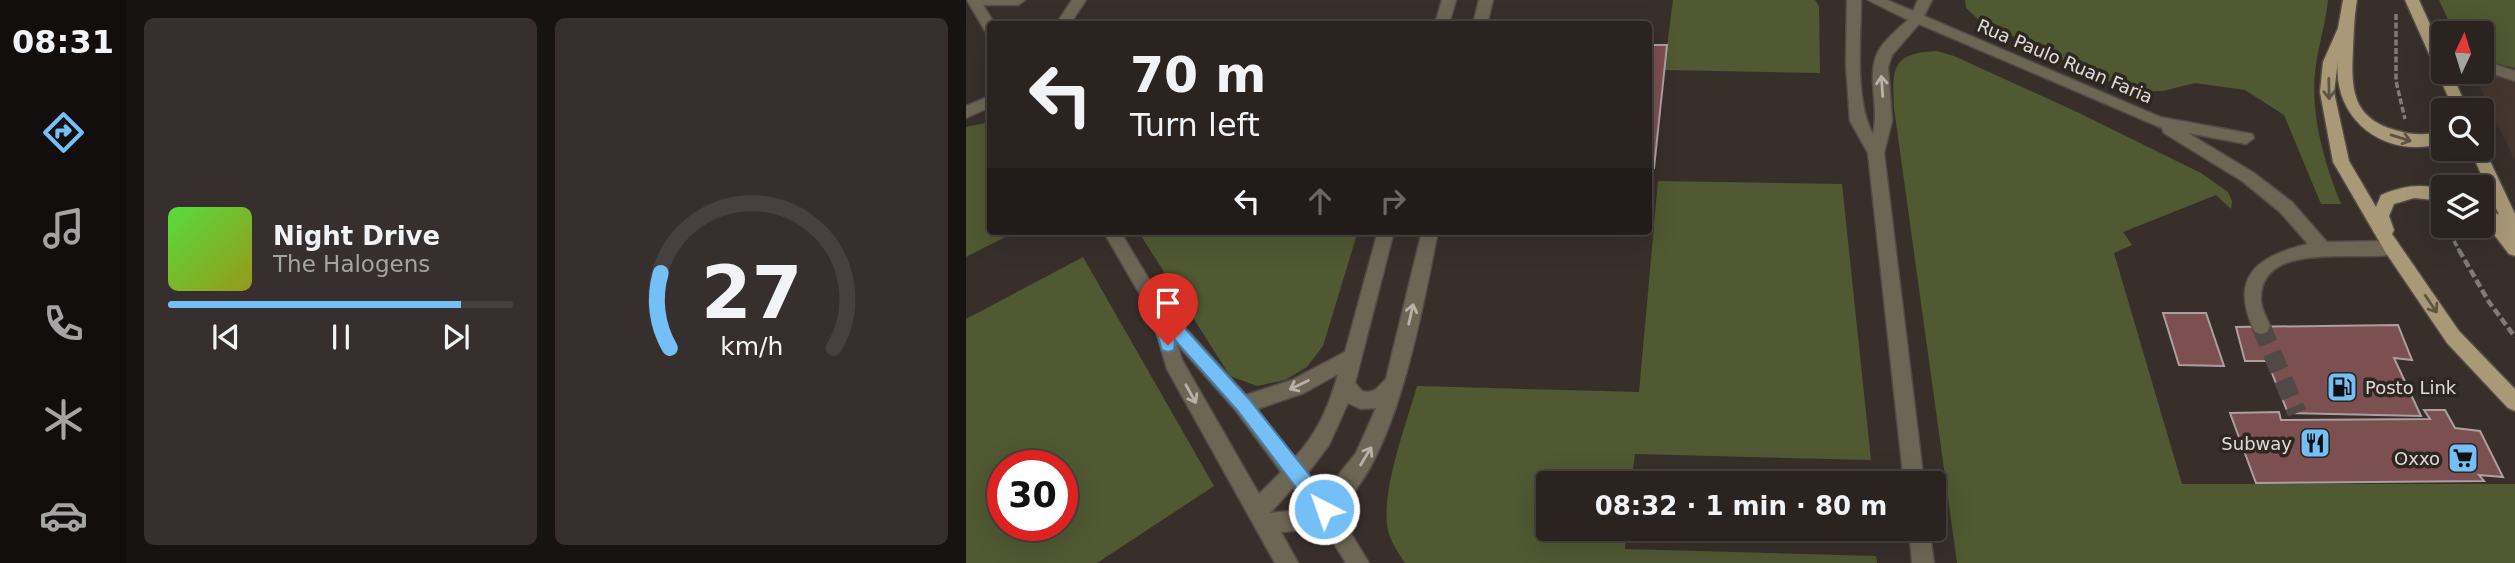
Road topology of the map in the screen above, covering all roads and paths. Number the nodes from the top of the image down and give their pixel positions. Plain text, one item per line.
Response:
1 (974, 0) edge
2 (981, 0) edge
3 (1018, 0) edge
4 (1079, 0) edge
5 (1449, 0) edge
6 (1486, 0) edge
7 (1854, 0) edge
8 (1925, 0) edge
9 (2350, 0) edge
10 (2412, 0) edge
11 (1880, 1) edge
12 (2396, 9) dead end
13 (1916, 19) junction
14 (1065, 21) edge
15 (1443, 21) edge
16 (1481, 21) edge
17 (987, 23) edge
18 (1852, 27) junction
19 (2345, 28) junction
20 (2431, 36) edge
21 (2494, 69) edge
22 (2515, 76) edge
23 (987, 102) edge
24 (966, 111) edge
25 (2157, 122) junction
26 (2246, 138) dead end
27 (2431, 139) edge
28 (2415, 142) junction
29 (1876, 153) junction
30 (2483, 161) edge
31 (2431, 191) edge
32 (2494, 221) edge
33 (2515, 233) edge
34 (1113, 235) edge
35 (1385, 235) edge
36 (1429, 235) edge
37 (2453, 238) edge
38 (2392, 248) junction
39 (2323, 249) junction
40 (2515, 249) edge
41 (1157, 308) junction
42 (2262, 326) tunnel mouth
43 (2515, 337) edge
44 (1352, 356) junction
45 (1395, 381) junction
46 (1345, 384) junction
47 (2515, 402) edge
48 (1243, 405) junction
49 (1913, 471) edge
50 (1294, 474) junction
51 (1324, 509) junction
52 (1260, 518) junction
53 (1920, 541) edge
54 (1287, 563) edge
55 (1358, 563) edge
56 (1923, 563) edge

1 - 17 street
2 - 3 street
4 - 14 street
5 - 15 street
6 - 16 street
7 - 18 street
8 - 13 street
9 - 19 main road
10 - 20 main road
11 - 13 street, Rua Paulo Ruan Faria
11 - 18 street
12 - 28 path
13 - 25 street, Rua Paulo Ruan Faria
29 -> 13 street
18 - 29 street
19 -> 28 main road
19 -> 38 main road
21 - 22 street
23 - 24 street
25 - 26 street, Rua Paulo Ruan Faria
25 - 39 street
27 - 28 main road
29 - 49 street
30 - 33 main road
31 - 38 main road
32 - 40 main road
34 - 41 street
35 - 44 street
45 -> 36 street
37 - 43 path
38 - 39 street
38 -> 47 main road
39 - 42 street
41 - 48 street
41 -> 52 street
44 - 46 street
44 -> 48 street
45 - 46 street
51 -> 45 street
46 - 50 street
48 - 50 street
50 - 51 street
50 - 52 street
51 - 52 street
51 - 55 street
52 - 54 street
53 - 56 street

